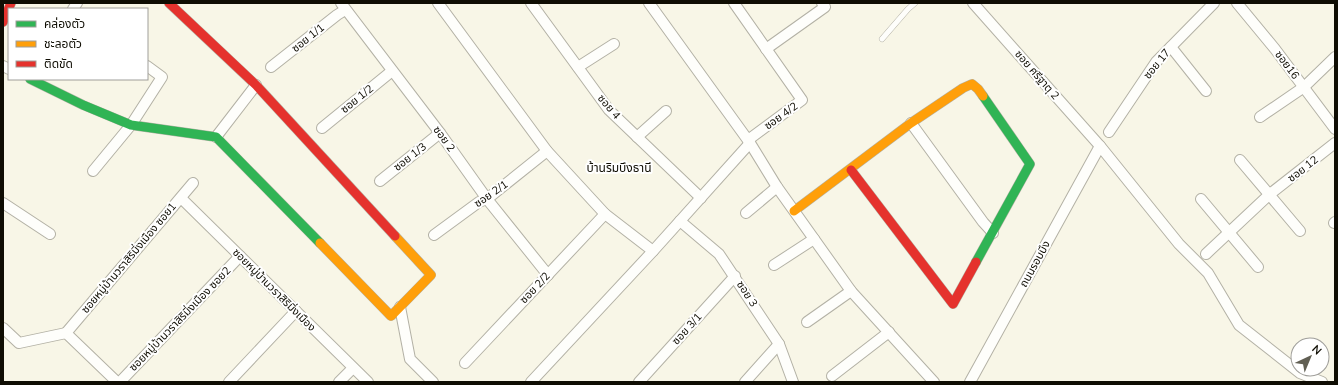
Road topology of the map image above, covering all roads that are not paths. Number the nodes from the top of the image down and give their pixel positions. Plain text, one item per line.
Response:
1 (169, 3) edge
2 (438, 3) edge
3 (531, 3) edge
4 (649, 3) edge
5 (734, 3) edge
6 (822, 3) edge
7 (915, 3) edge
8 (973, 3) edge
9 (1214, 3) edge
10 (1237, 3) edge
11 (343, 6) edge
12 (8, 10) edge
13 (3, 22) edge
14 (882, 39) dead end
15 (614, 44) dead end
16 (1171, 47) junction
17 (766, 49) junction
18 (1335, 57) edge
19 (148, 67) edge
20 (271, 67) dead end
21 (578, 68) junction
22 (392, 71) junction
23 (32, 80) edge
24 (256, 85) junction
25 (1304, 87) junction
26 (1206, 91) dead end
27 (666, 111) dead end
28 (1260, 117) dead end
29 (911, 123) junction
30 (131, 125) junction
31 (322, 128) dead end
32 (1335, 129) edge
33 (1109, 132) dead end
34 (440, 133) junction
35 (216, 137) junction
36 (638, 137) junction
37 (749, 141) junction
38 (1335, 143) edge
39 (1100, 146) junction
40 (547, 151) junction
41 (1240, 160) dead end
42 (851, 170) junction
43 (93, 171) dead end
44 (380, 181) dead end
45 (193, 183) dead end
46 (777, 187) junction
47 (1270, 194) junction
48 (181, 198) junction
49 (701, 198) junction
50 (1201, 198) dead end
51 (487, 199) junction
52 (3, 203) edge
53 (794, 211) junction
54 (746, 213) dead end
55 (605, 214) junction
56 (680, 222) junction
57 (1300, 231) dead end
58 (1229, 232) junction
59 (993, 233) junction
60 (50, 234) dead end
61 (434, 235) dead end
62 (814, 239) junction
63 (653, 250) junction
64 (1206, 254) dead end
65 (240, 256) junction
66 (774, 265) dead end
67 (1258, 267) dead end
68 (548, 275) junction
69 (735, 276) junction
70 (851, 291) junction
71 (400, 307) junction
72 (296, 311) junction
73 (807, 322) dead end
74 (3, 328) edge
75 (889, 332) junction
76 (66, 333) junction
77 (779, 344) junction
78 (465, 363) dead end
79 (353, 368) junction
80 (832, 376) dead end
81 (118, 382) edge
82 (229, 382) edge
83 (340, 382) edge
84 (368, 382) edge
85 (433, 382) edge
86 (531, 382) edge
87 (639, 382) edge
88 (745, 382) edge
89 (793, 382) edge
90 (934, 382) edge
91 (970, 382) edge
92 (1322, 382) edge

1 - 24 street
2 - 40 street
3 - 21 street, ซอย 4
4 - 37 street
5 - 17 street, ซอย 4/2
6 - 17 street
7 - 14 lane
8 - 39 street, ซอย ศรีฐาตุ 2
9 - 16 street, ซอย 17
10 - 25 street, ซอย16
11 - 20 street, ซอย 1/1
11 - 22 street, ซอย 2
12 - 13 street
15 - 21 street
16 - 26 street
16 - 33 street, ซอย 17
17 - 37 street, ซอย 4/2
18 - 25 street
19 - 30 street
21 - 36 street, ซอย 4
22 - 31 street, ซอย 1/2
22 - 34 street, ซอย 2
23 - 30 street
24 - 35 street
24 - 71 street
25 - 28 street
25 - 32 street, ซอย16
27 - 36 street
29 - 42 street
29 - 59 street
29 - 59 street
30 - 35 street
30 - 43 street
34 - 44 street, ซอย 1/3
34 - 51 street, ซอย 2
35 - 71 street
36 - 49 street, ซอย 4
37 - 46 street
37 - 49 street
38 - 47 street, ซอย 12
39 - 91 street, ถนนรอบบึง
39 - 92 street, ซอย ศรีฐาตุ 2
40 - 51 street, ซอย 2/1
40 - 55 street
41 - 47 street
42 - 53 street
42 - 59 street
45 - 48 street, ซอยหมู่บ้านวราสิริมิ่งเมือง ซอย1
46 - 53 street
46 - 54 street
47 - 57 street
47 - 58 street, ซอย 12
48 - 65 street, ซอยหมู่บ้านวราสิริมิ่งเมือง
48 - 76 street, ซอยหมู่บ้านวราสิริมิ่งเมือง ซอย1
49 - 56 street
50 - 58 street
51 - 61 street, ซอย 2/1
51 - 68 street, ซอย 2
52 - 60 street
53 - 62 street
55 - 63 street
55 - 68 street, ซอย 2/2
56 - 63 street
56 - 69 street, ซอย 3
58 - 64 street, ซอย 12
58 - 67 street
62 - 66 street
62 - 70 street
63 - 86 street
65 - 72 street, ซอยหมู่บ้านวราสิริมิ่งเมือง
65 - 81 street, ซอยหมู่บ้านวราสิริมิ่งเมือง ซอย2
68 - 78 street, ซอย 2/2
69 - 77 street, ซอย 3
69 - 87 street, ซอย 3/1
70 - 73 street
70 - 75 street
71 - 85 street
72 - 79 street, ซอยหมู่บ้านวราสิริมิ่งเมือง
72 - 82 street
74 - 76 street
75 - 80 street
75 - 90 street
76 - 81 street
77 - 88 street
77 - 89 street, ซอย 3
79 - 83 street
79 - 84 street, ซอยหมู่บ้านวราสิริมิ่งเมือง

